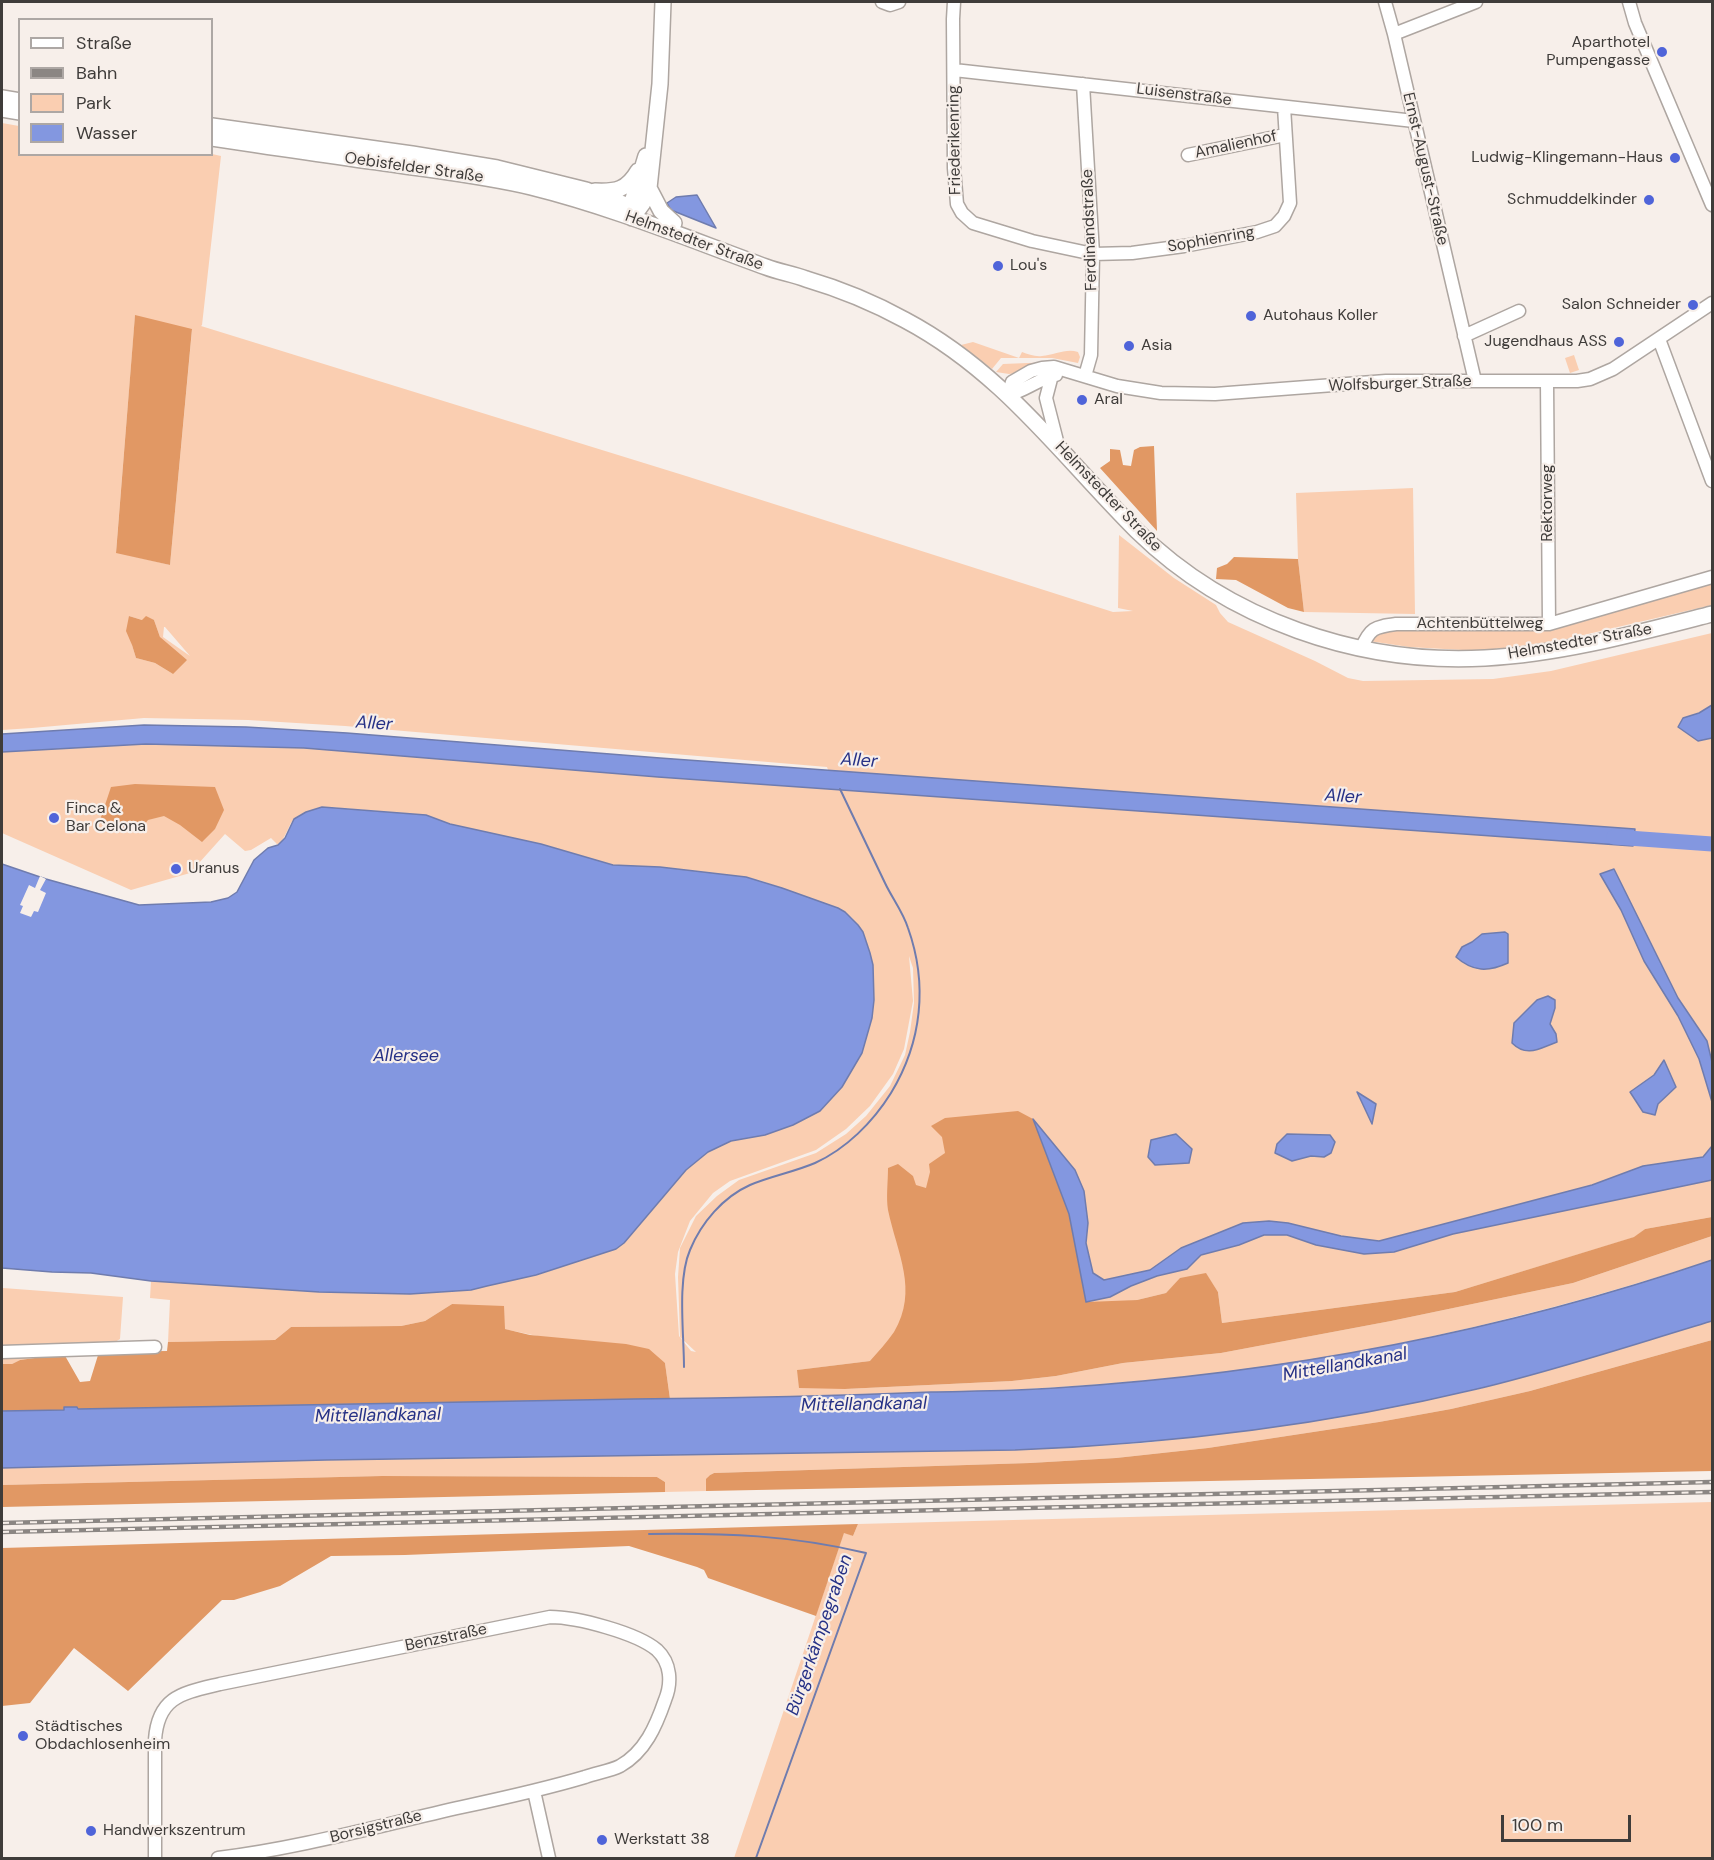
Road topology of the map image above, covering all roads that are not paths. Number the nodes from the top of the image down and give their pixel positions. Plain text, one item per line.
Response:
1 (663, 2) edge
2 (882, 2) edge
3 (899, 2) edge
4 (954, 2) edge
5 (1385, 2) edge
6 (1476, 2) edge
7 (1629, 2) edge
8 (1394, 34) junction
9 (954, 70) junction
10 (1083, 84) junction
11 (2, 98) edge
12 (18, 100) edge
13 (1284, 107) junction
14 (2, 109) edge
15 (18, 112) edge
16 (1414, 121) junction
17 (213, 126) edge
18 (654, 133) junction
19 (1285, 135) junction
20 (213, 138) edge
21 (1188, 155) dead end
22 (644, 160) junction
23 (649, 189) junction
24 (586, 190) junction
25 (1712, 202) edge
26 (634, 211) junction
27 (614, 212) joint
28 (674, 223) junction
29 (1093, 254) junction
30 (807, 279) junction
31 (1713, 303) edge
32 (1519, 311) dead end
33 (1464, 336) junction
34 (1659, 339) junction
35 (1068, 371) junction
36 (1052, 375) junction
37 (1085, 376) junction
38 (1475, 381) junction
39 (1546, 382) junction
40 (1008, 395) junction
41 (1058, 446) junction
42 (1713, 481) edge
43 (1713, 577) edge
44 (1713, 614) edge
45 (1549, 624) junction
46 (1360, 649) junction
47 (155, 1347) dead end
48 (2, 1352) edge
49 (534, 1791) junction
50 (155, 1858) edge
51 (218, 1858) edge
52 (549, 1858) edge

1 - 18 main road
2 - 3 street
4 - 9 street, Friederikenring
5 - 8 street, Ernst-August-Straße
6 - 8 street
7 - 25 street
8 - 16 street, Ernst-August-Straße
9 - 10 street, Luisenstraße
9 - 29 street, Friederikenring
10 - 13 street, Luisenstraße
10 - 29 street, Ferdinandstraße
11 - 12 main road
13 - 16 street, Luisenstraße
13 - 19 street, Sophienring
14 - 15 main road
16 - 33 street, Ernst-August-Straße
17 - 24 main road, Oebisfelder Straße
18 - 22 main road
18 - 23 main road
19 - 21 street, Amalienhof
19 - 29 street, Sophienring
20 - 27 main road, Oebisfelder Straße
22 - 24 main road
22 - 26 main road
23 - 26 main road
23 - 28 main road
24 - 26 main road, Helmstedter Straße
26 - 27 main road, Helmstedter Straße
26 - 28 main road, Helmstedter Straße
26 - 30 main road, Helmstedter Straße
28 - 30 main road, Helmstedter Straße
29 - 37 street, Ferdinandstraße
30 - 40 main road, Helmstedter Straße
31 - 34 street, Wolfsburger Straße
32 - 33 street
33 - 38 street, Ernst-August-Straße
34 - 39 street, Wolfsburger Straße
34 - 42 street
35 - 36 street
35 - 37 street, Wolfsburger Straße
35 - 40 street, Wolfsburger Straße
36 - 40 street
36 - 41 street
37 - 38 street, Wolfsburger Straße
38 - 39 street, Wolfsburger Straße
39 - 45 street, Rektorweg
40 - 41 main road, Helmstedter Straße
41 - 46 main road, Helmstedter Straße
43 - 45 street, Achtenbüttelweg
44 - 46 main road, Helmstedter Straße
45 - 46 street, Achtenbüttelweg
47 - 48 street
49 - 50 street, Benzstraße
49 - 51 street, Borsigstraße
49 - 52 street

